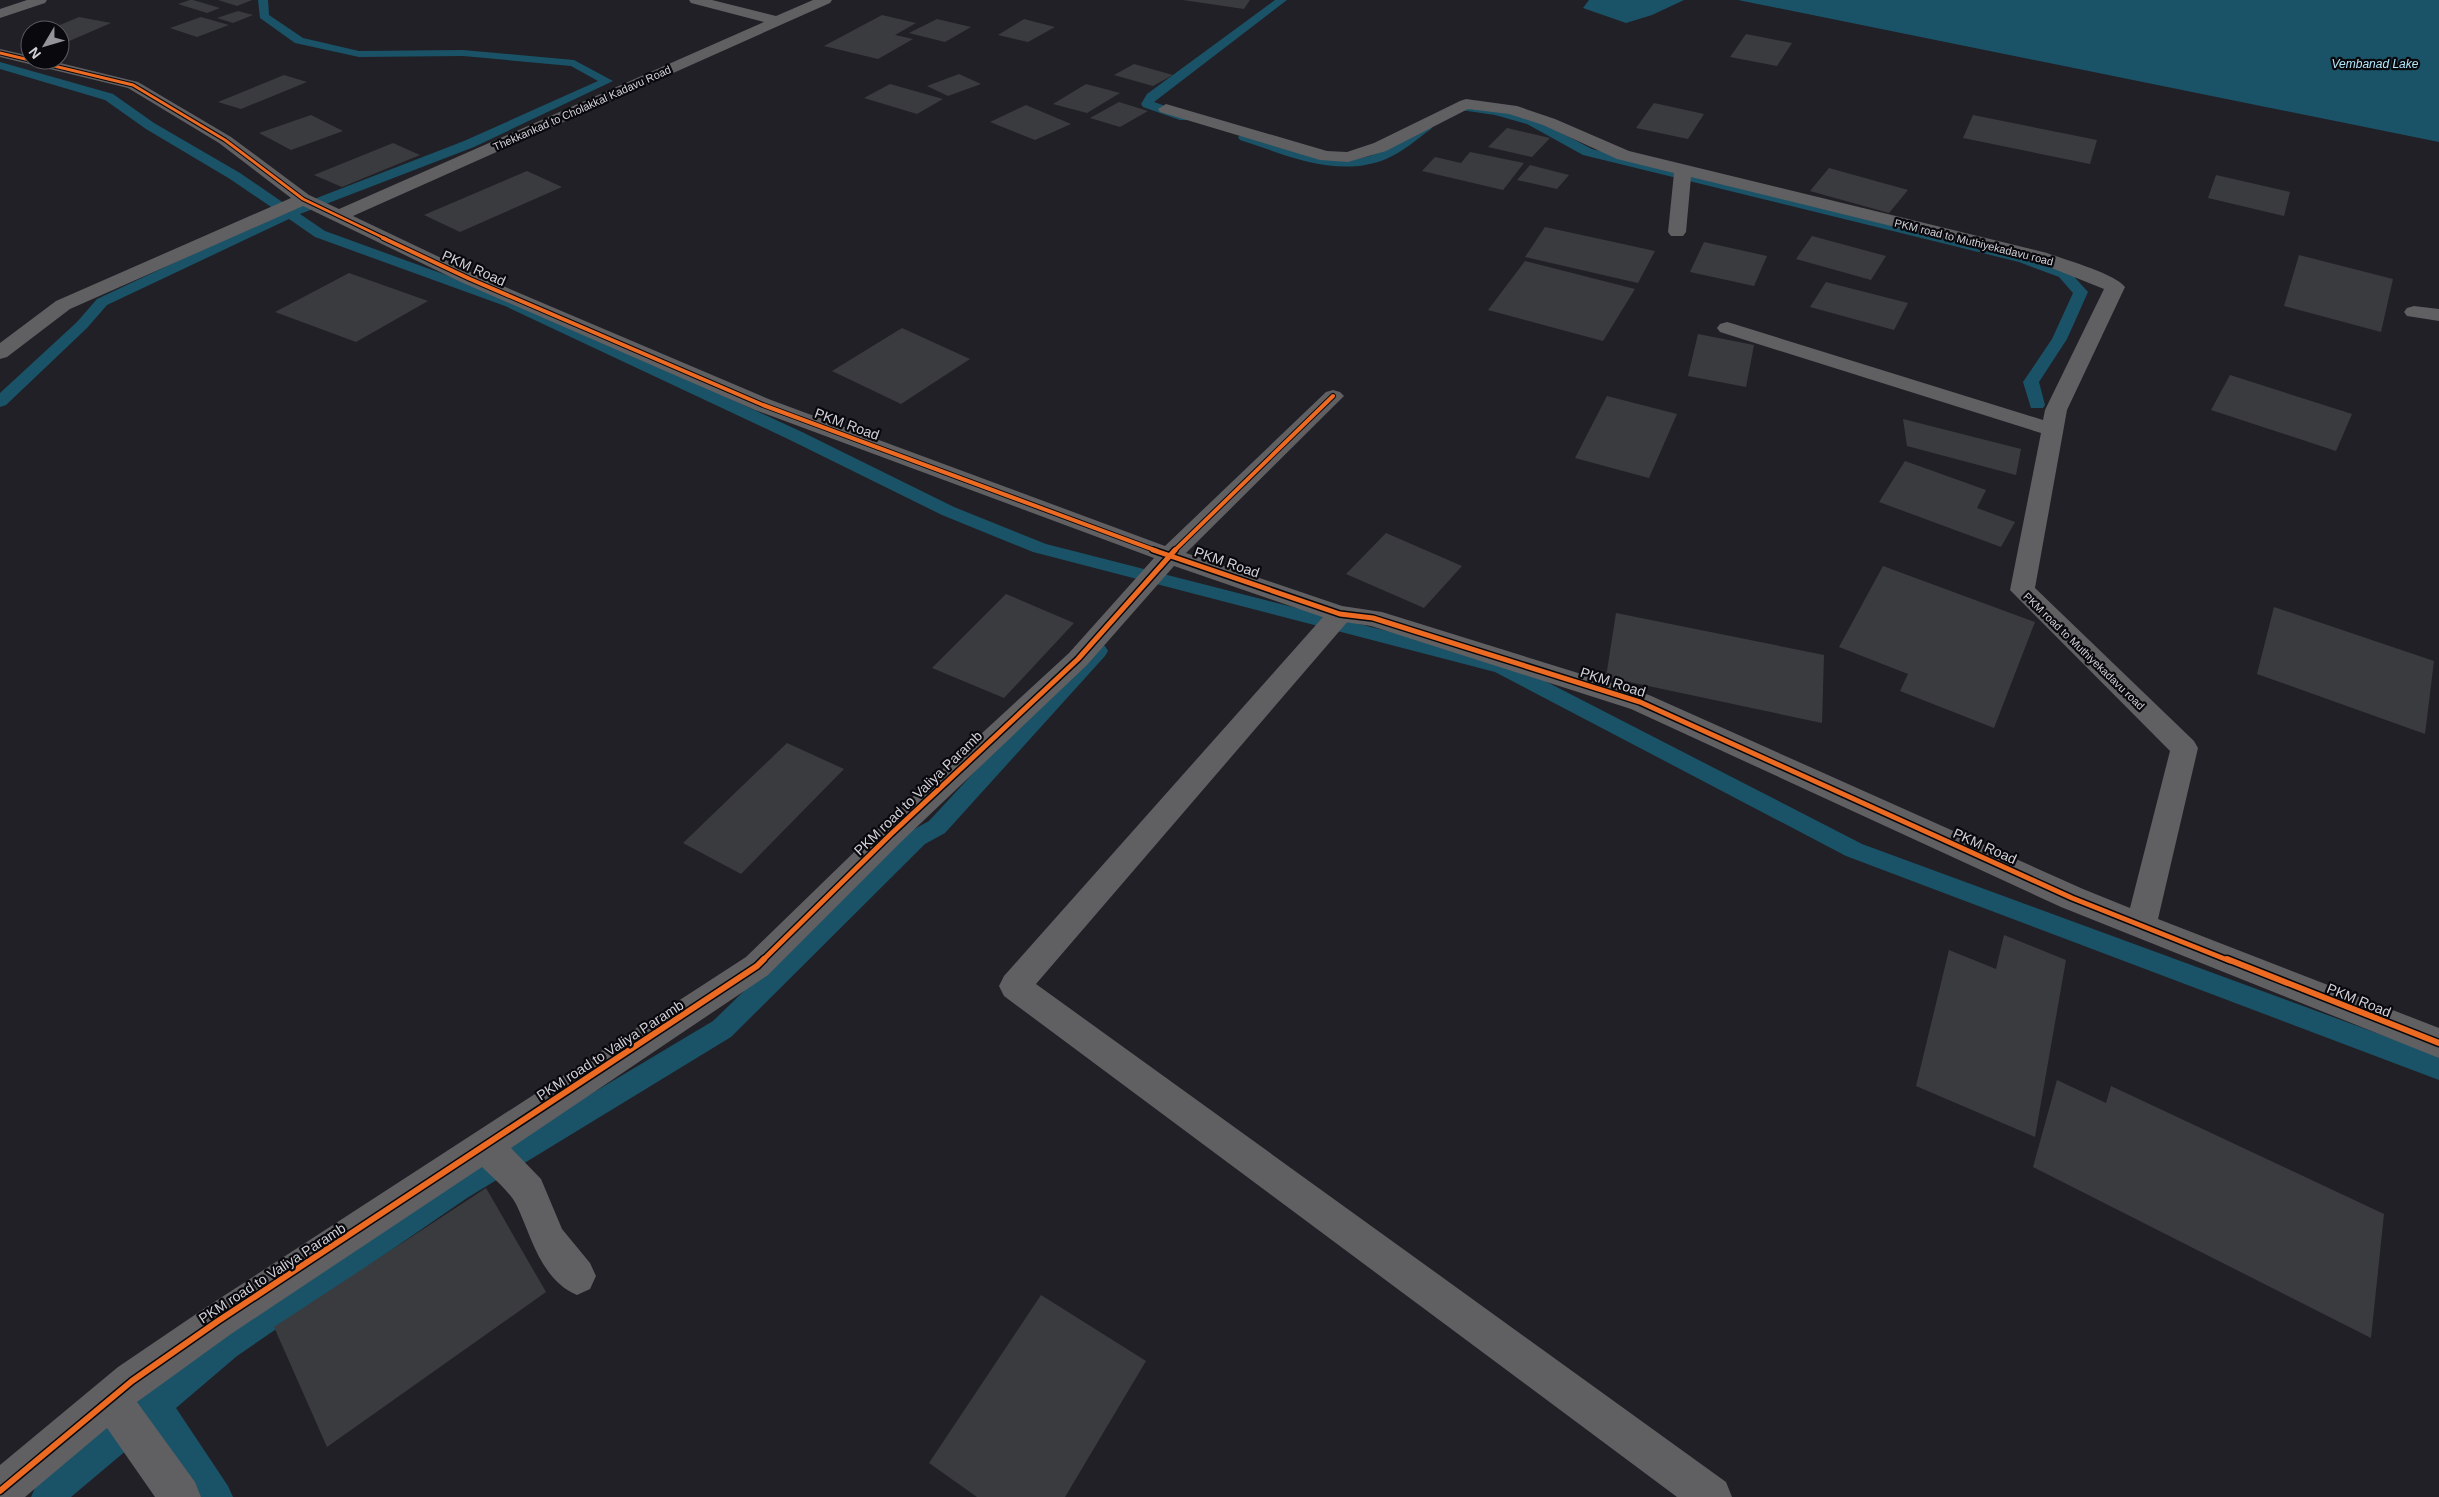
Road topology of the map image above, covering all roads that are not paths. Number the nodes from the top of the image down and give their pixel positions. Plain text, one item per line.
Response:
1 (40, 0) edge
2 (696, 0) edge
3 (825, 0) edge
4 (0, 14) edge
5 (778, 21) junction
6 (0, 53) edge
7 (1166, 109) dead end
8 (1683, 170) junction
9 (303, 199) junction
10 (339, 216) junction
11 (1677, 232) dead end
12 (2414, 312) dead end
13 (2439, 315) edge
14 (1727, 328) dead end
15 (0, 353) edge
16 (1333, 396) dead end
17 (2052, 430) junction
18 (1171, 554) junction
19 (1340, 614) junction
20 (2141, 926) junction
21 (2439, 1043) edge
22 (486, 1146) junction
23 (577, 1276) dead end
24 (110, 1400) junction
25 (0, 1491) edge
26 (180, 1497) edge
27 (1711, 1497) edge

1 - 4 street
2 - 5 street
3 - 5 street, Thekkankad to Cholakkal Kadavu Road
5 - 10 street, Thekkankad to Cholakkal Kadavu Road
6 - 9 street, PKM Road
7 - 8 street, PKM road to Muthiyekadavu road
8 - 11 street
8 - 17 street, PKM road to Muthiyekadavu road
9 - 10 street, PKM Road
9 - 15 street
10 - 18 street, PKM Road
12 - 13 street
14 - 17 street
16 - 18 street, PKM road to Valiya Paramb
17 - 20 street, PKM road to Muthiyekadavu road
18 - 19 street, PKM Road
18 - 22 street, PKM road to Valiya Paramb
19 - 20 street, PKM Road
19 - 27 street
20 - 21 street, PKM Road
22 - 23 street
22 - 24 street, PKM road to Valiya Paramb
24 - 25 street, PKM road to Valiya Paramb
24 - 26 street

